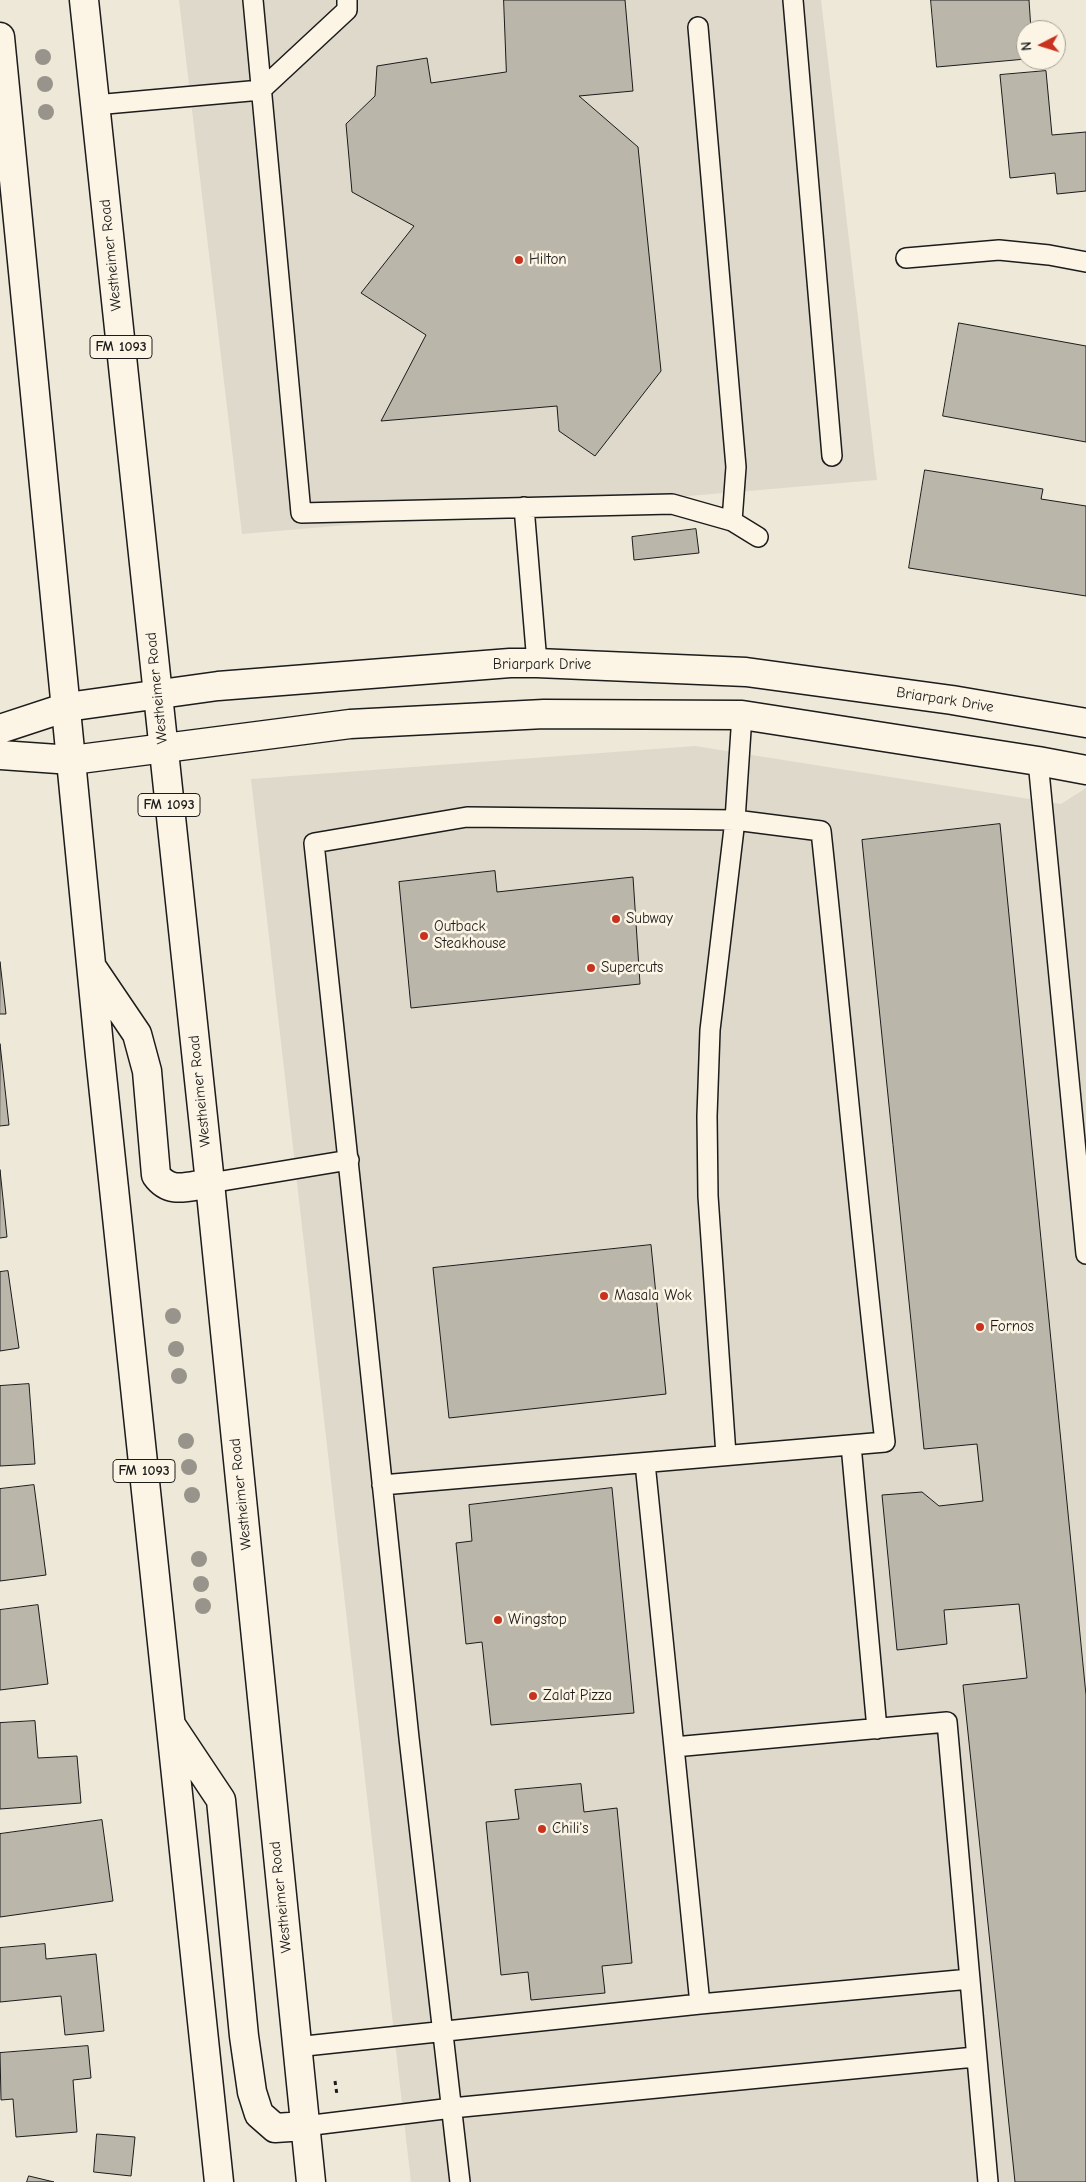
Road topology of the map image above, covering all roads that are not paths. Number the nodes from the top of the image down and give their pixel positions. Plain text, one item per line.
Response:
1 (84, 0) edge
2 (253, 0) edge
3 (346, 0) edge
4 (793, 0) edge
5 (698, 27) dead end
6 (0, 37) edge
7 (262, 90) junction
8 (95, 105) junction
9 (906, 258) dead end
10 (1086, 262) edge
11 (832, 456) dead end
12 (524, 507) junction
13 (732, 521) junction
14 (758, 537) dead end
15 (538, 663) junction
16 (746, 672) junction
17 (158, 694) junction
18 (67, 708) junction
19 (742, 716) junction
20 (1086, 723) edge
21 (0, 729) edge
22 (163, 750) junction
23 (0, 755) edge
24 (72, 760) junction
25 (1038, 761) junction
26 (1086, 770) edge
27 (735, 820) junction
28 (92, 968) junction
29 (348, 1160) junction
30 (210, 1183) junction
31 (1086, 1254) edge
32 (850, 1445) junction
33 (726, 1456) junction
34 (644, 1463) junction
35 (382, 1485) junction
36 (170, 1725) junction
37 (876, 1729) junction
38 (674, 1747) junction
39 (970, 1979) junction
40 (700, 2004) junction
41 (443, 2031) junction
42 (296, 2047) junction
43 (976, 2057) junction
44 (452, 2108) junction
45 (305, 2126) junction
46 (219, 2182) edge
47 (311, 2182) edge
48 (460, 2182) edge
49 (988, 2182) edge

1 - 8 main road, Westheimer Road / FM 1093
2 - 7 lane
3 - 7 lane
4 - 11 lane
5 - 13 lane
6 - 18 main road, FM 1093
7 - 8 lane
7 - 12 lane
8 - 17 main road, Westheimer Road / FM 1093
9 - 10 lane
12 - 13 lane
12 - 15 lane
13 - 14 lane
15 - 16 main road, Briarpark Drive
15 - 17 main road, Briarpark Drive
16 - 19 main road
16 - 20 main road, Briarpark Drive
17 - 18 main road, Briarpark Drive
17 - 22 main road, Westheimer Road / FM 1093
18 - 21 main road, Briarpark Drive
18 - 24 main road, FM 1093
19 - 22 main road
19 - 25 main road
19 - 27 lane
22 - 24 main road
22 - 30 main road, Westheimer Road / FM 1093
23 - 24 main road
24 - 28 main road, FM 1093
25 - 26 main road
25 - 31 lane
27 - 29 lane
27 - 32 lane
27 - 33 lane
28 - 30 main road
28 - 36 main road, FM 1093
29 - 30 lane
29 - 35 lane
30 - 42 main road, Westheimer Road / FM 1093
32 - 33 lane
32 - 37 lane
33 - 34 lane
34 - 35 lane
34 - 38 lane
35 - 41 lane
36 - 45 main road
36 - 46 main road, FM 1093
37 - 38 lane
37 - 39 lane
38 - 40 lane
39 - 40 lane
39 - 43 lane
40 - 41 lane
41 - 42 lane
41 - 44 lane
42 - 45 main road, Westheimer Road / FM 1093
43 - 44 lane
43 - 49 lane
44 - 45 lane
44 - 48 lane
45 - 47 main road, Westheimer Road / FM 1093

